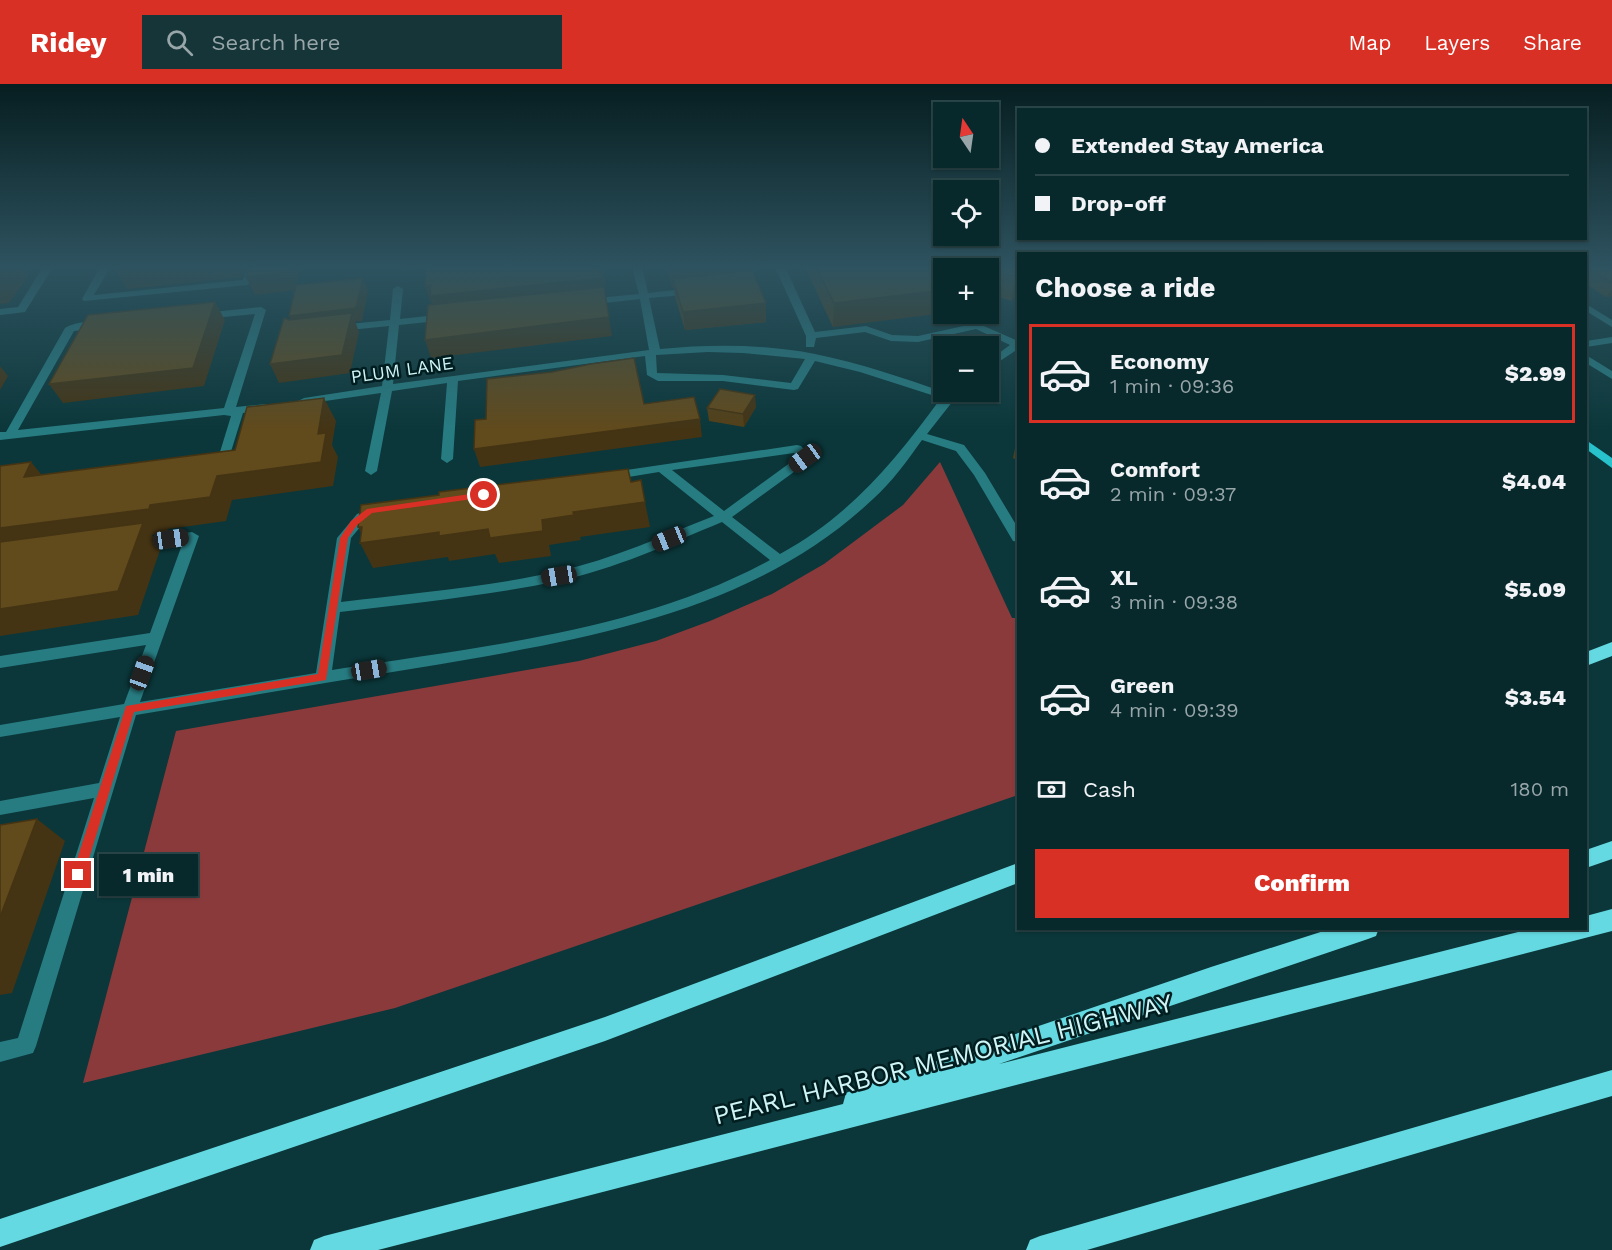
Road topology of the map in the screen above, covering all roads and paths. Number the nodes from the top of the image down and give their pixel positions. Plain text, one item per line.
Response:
1 (258, 321) edge
2 (399, 321) edge
3 (648, 321) edge
4 (804, 321) edge
5 (393, 322) junction
6 (118, 324) edge
7 (329, 329) edge
8 (811, 336) junction
9 (1612, 340) edge
10 (1587, 344) edge
11 (1017, 345) edge
12 (1017, 346) edge
13 (652, 352) junction
14 (811, 357) junction
15 (999, 358) edge
16 (1587, 359) edge
17 (1612, 376) edge
18 (453, 379) junction
19 (387, 388) junction
20 (933, 389) edge
21 (296, 402) edge
22 (945, 402) edge
23 (272, 406) edge
24 (233, 412) junction
25 (5, 435) edge
26 (920, 436) junction
27 (1587, 445) edge
28 (201, 459) edge
29 (447, 459) dead end
30 (1612, 464) edge
31 (661, 468) junction
32 (371, 471) dead end
33 (591, 479) edge
34 (389, 508) edge
35 (724, 517) junction
36 (1017, 536) edge
37 (124, 545) edge
38 (779, 560) junction
39 (333, 608) junction
40 (155, 638) junction
41 (1612, 649) edge
42 (1587, 659) edge
43 (0, 662) edge
44 (322, 677) junction
45 (130, 709) junction
46 (0, 730) edge
47 (105, 789) junction
48 (0, 808) edge
49 (1612, 850) edge
50 (1587, 859) edge
51 (1017, 873) edge
52 (1612, 920) edge
53 (1587, 927) edge
54 (1362, 930) edge
55 (1570, 930) edge
56 (0, 1052) edge
57 (1612, 1083) edge
58 (733, 1144) junction
59 (0, 1233) edge
60 (324, 1250) edge
61 (1040, 1250) edge

1 - 24 street
2 - 5 street
3 - 13 street
4 - 8 street
5 - 7 street
5 - 19 street
6 - 25 street
8 - 11 street
8 - 14 street
9 - 10 street
12 - 15 street
13 - 14 street, PLUM LANE
13 - 14 street
13 - 18 street, PLUM LANE
14 - 20 street, PLUM LANE
16 - 17 street
18 - 19 street, PLUM LANE
18 - 29 street
19 - 21 street, PLUM LANE
19 - 32 street
22 - 26 street
23 - 24 street
24 - 25 street
24 - 28 street
26 - 36 street
26 - 38 street
27 - 30 main road
31 - 33 street
31 - 35 street
31 - 35 street
34 - 39 street
35 - 38 street
35 - 39 street
37 - 40 street
38 - 44 street
39 - 44 street
40 - 43 street
40 - 45 street
41 - 42 highway
44 - 45 street
45 - 46 street
45 - 47 street
47 - 48 street
47 - 56 street
49 - 50 highway
51 - 59 highway
52 - 53 highway
54 - 58 highway
55 - 58 highway, PEARL HARBOR MEMORIAL HIGHWAY
57 - 61 highway
58 - 60 highway, PEARL HARBOR MEMORIAL HIGHWAY

